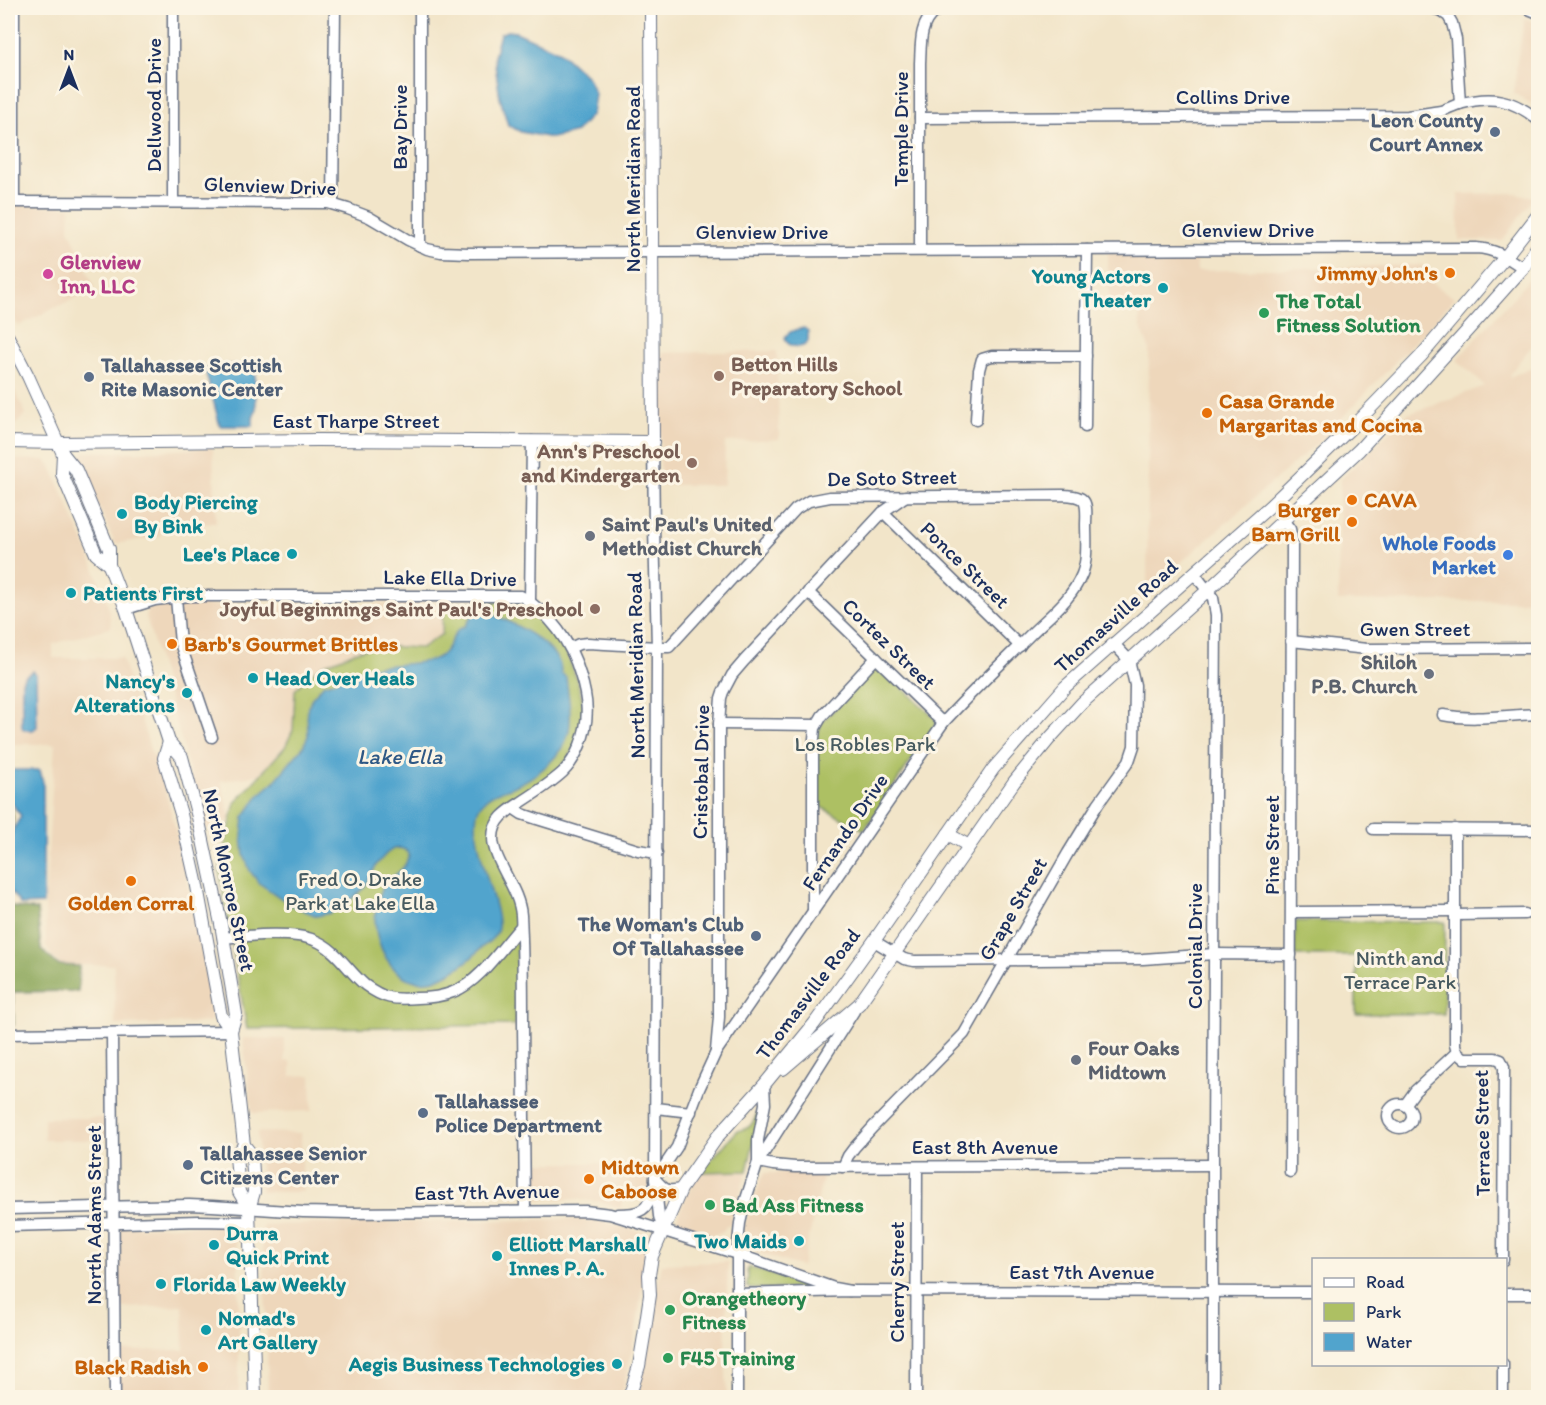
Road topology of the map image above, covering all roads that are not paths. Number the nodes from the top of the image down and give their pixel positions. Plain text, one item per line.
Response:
1 (14, 8) edge
2 (173, 8) edge
3 (334, 8) edge
4 (420, 8) edge
5 (651, 8) edge
6 (949, 8) edge
7 (1430, 8) edge
8 (1526, 8) edge
9 (1539, 13) edge
10 (1460, 104) junction
11 (920, 118) junction
12 (1539, 120) edge
13 (11, 202) edge
14 (173, 202) junction
15 (333, 204) junction
16 (1539, 215) edge
17 (420, 246) junction
18 (1539, 246) edge
19 (920, 250) junction
20 (1086, 250) junction
21 (653, 252) junction
22 (1506, 256) junction
23 (1523, 268) junction
24 (1445, 327) junction
25 (8, 337) edge
26 (1459, 340) junction
27 (1086, 356) junction
28 (976, 420) dead end
29 (1085, 428) dead end
30 (1344, 435) junction
31 (532, 441) junction
32 (8, 442) edge
33 (653, 442) junction
34 (61, 448) junction
35 (1359, 450) junction
36 (1282, 495) junction
37 (907, 496) junction
38 (1082, 498) joint
39 (1296, 508) junction
40 (883, 512) junction
41 (1283, 520) junction
42 (1194, 573) junction
43 (1208, 590) junction
44 (808, 592) junction
45 (176, 598) junction
46 (530, 601) junction
47 (126, 609) junction
48 (1291, 641) junction
49 (1113, 643) junction
50 (1020, 646) junction
51 (657, 647) junction
52 (570, 648) junction
53 (1539, 648) edge
54 (876, 658) junction
55 (1129, 660) junction
56 (1539, 714) edge
57 (1443, 715) dead end
58 (944, 723) junction
59 (719, 724) junction
60 (816, 725) junction
61 (212, 737) dead end
62 (169, 742) junction
63 (513, 808) junction
64 (1373, 829) dead end
65 (1455, 829) junction
66 (1539, 830) edge
67 (948, 834) junction
68 (969, 846) junction
69 (657, 853) junction
70 (1292, 912) junction
71 (1455, 913) junction
72 (813, 914) junction
73 (1525, 914) dead end
74 (521, 926) junction
75 (208, 938) junction
76 (223, 938) junction
77 (874, 941) junction
78 (895, 954) junction
79 (1214, 954) junction
80 (1291, 955) junction
81 (1006, 960) junction
82 (859, 1004) junction
83 (231, 1031) junction
84 (112, 1033) junction
85 (8, 1034) edge
86 (716, 1052) junction
87 (1457, 1052) junction
88 (764, 1085) junction
89 (1405, 1105) dead end
90 (656, 1108) junction
91 (691, 1112) junction
92 (758, 1162) junction
93 (1212, 1165) junction
94 (843, 1167) junction
95 (917, 1167) junction
96 (1290, 1172) dead end
97 (655, 1175) junction
98 (681, 1189) junction
99 (189, 1205) junction
100 (114, 1206) junction
101 (8, 1209) edge
102 (525, 1211) junction
103 (610, 1214) junction
104 (249, 1216) junction
105 (189, 1221) junction
106 (114, 1224) junction
107 (8, 1226) edge
108 (663, 1232) junction
109 (737, 1254) junction
110 (1503, 1258) edge
111 (850, 1291) junction
112 (1213, 1291) junction
113 (916, 1292) junction
114 (1312, 1292) edge
115 (737, 1294) junction
116 (1507, 1294) edge
117 (1539, 1294) edge
118 (1503, 1366) edge
119 (115, 1398) edge
120 (255, 1398) edge
121 (629, 1398) edge
122 (737, 1398) edge
123 (916, 1398) edge
124 (1213, 1398) edge
125 (1503, 1398) edge

1 - 13 street
2 - 14 street, Dellwood Drive
3 - 15 street
4 - 17 street, Bay Drive
5 - 21 main road, North Meridian Road
6 - 11 street, Temple Drive
7 - 10 street
8 - 9 street
10 - 11 street, Collins Drive
10 - 12 street, Collins Drive
11 - 19 street, Temple Drive
13 - 14 street, Glenview Drive
14 - 15 street, Glenview Drive
15 - 17 street, Glenview Drive
16 - 22 main road, Thomasville Road
17 - 21 street, Glenview Drive
18 - 23 main road, Thomasville Road
19 - 20 street, Glenview Drive
19 - 21 street, Glenview Drive
20 - 22 street, Glenview Drive
20 - 27 street
21 - 33 main road, North Meridian Road
22 - 23 street, Glenview Drive
22 - 24 main road, Thomasville Road
23 - 26 main road, Thomasville Road
24 - 26 main road
24 - 30 main road, Thomasville Road
25 - 34 main road, North Monroe Street
26 - 35 main road, Thomasville Road
27 - 28 street
27 - 29 street
30 - 35 main road
30 - 36 main road, Thomasville Road
31 - 33 main road, East Tharpe Street
31 - 34 main road, East Tharpe Street
31 - 46 street
32 - 34 main road, East Tharpe Street
33 - 51 street, North Meridian Road
34 - 47 main road, North Monroe Street
35 - 39 main road, Thomasville Road
36 - 39 main road
36 - 42 main road, Thomasville Road
37 - 38 street, De Soto Street
37 - 40 street, Cristobal Drive
37 - 51 street, De Soto Street
38 - 50 street, Fernando Drive
39 - 41 main road, Thomasville Road
40 - 44 street, Cristobal Drive
40 - 50 street, Ponce Street
41 - 43 main road, Thomasville Road
41 - 48 street, Pine Street
42 - 43 street, Colonial Drive
42 - 49 main road, Thomasville Road
43 - 55 main road, Thomasville Road
43 - 79 street, Colonial Drive
44 - 54 street, Cortez Street
44 - 59 street, Cristobal Drive
45 - 46 street, Lake Ella Drive
45 - 47 street, Lake Ella Drive
45 - 61 street
46 - 52 street, Lake Ella Drive
47 - 62 main road, North Monroe Street
48 - 53 street, Gwen Street
48 - 70 street, Pine Street
49 - 55 street
49 - 67 main road, Thomasville Road
50 - 58 street, Fernando Drive
51 - 52 street
51 - 69 street, North Meridian Road
52 - 63 street, Lake Ella Drive
54 - 58 street, Cortez Street
54 - 60 street
55 - 68 main road, Thomasville Road
55 - 81 street, Grape Street
56 - 57 street
58 - 72 street, Fernando Drive
59 - 60 street
59 - 86 street, Cristobal Drive
60 - 72 street
62 - 75 main road, North Monroe Street
62 - 76 main road, North Monroe Street
63 - 69 street
63 - 74 street, Lake Ella Drive
64 - 65 street
65 - 66 street
65 - 71 street, Terrace Street
67 - 68 main road
67 - 77 main road, Thomasville Road
68 - 78 main road, Thomasville Road
69 - 90 street, North Meridian Road
70 - 71 street
70 - 80 street, Pine Street
71 - 73 street
71 - 87 street, Terrace Street
72 - 86 street, Fernando Drive
74 - 76 street
74 - 102 street, Lake Ella Drive
75 - 76 main road
75 - 83 main road, North Monroe Street
76 - 83 main road, North Monroe Street
77 - 78 street
77 - 88 main road, Thomasville Road
78 - 81 street
78 - 82 main road, Thomasville Road
79 - 80 street
79 - 81 street
79 - 93 street, Colonial Drive
80 - 96 street, Pine Street
81 - 94 street, Grape Street
82 - 88 main road, Thomasville Road
82 - 92 street
83 - 84 street
83 - 104 main road, North Monroe Street
84 - 85 street
84 - 100 street, North Adams Street
86 - 91 street, Fernando Drive
87 - 89 street
87 - 110 street, Terrace Street
88 - 92 street
88 - 98 main road, Thomasville Road
90 - 91 street
90 - 97 street, North Meridian Road
91 - 97 street, Fernando Drive
92 - 94 street, East 8th Avenue
92 - 109 street
93 - 95 street, East 8th Avenue
93 - 112 street, Colonial Drive
94 - 95 street, East 8th Avenue
95 - 113 street, Cherry Street
97 - 98 street
97 - 103 street, North Meridian Road
97 - 108 street, North Meridian Road
98 - 108 main road, Thomasville Road
99 - 100 street, East 7th Avenue
99 - 104 street, East 7th Avenue
99 - 105 street
100 - 101 street, East 7th Avenue
100 - 106 street, North Adams Street
102 - 103 street, East 7th Avenue
102 - 104 street, East 7th Avenue
103 - 108 street, East 7th Avenue
104 - 105 street, East 7th Avenue
104 - 120 main road, North Monroe Street
105 - 106 street, East 7th Avenue
106 - 107 street, East 7th Avenue
106 - 119 street, North Adams Street
108 - 109 street, East 7th Avenue
108 - 121 main road, Thomasville Road
109 - 111 street, East 7th Avenue
109 - 115 street
111 - 113 street, East 7th Avenue
111 - 115 street, East 7th Avenue
112 - 113 street, East 7th Avenue
112 - 114 street, East 7th Avenue
112 - 124 street, Colonial Drive
113 - 123 street, Cherry Street
115 - 122 street
116 - 117 street
118 - 125 street

